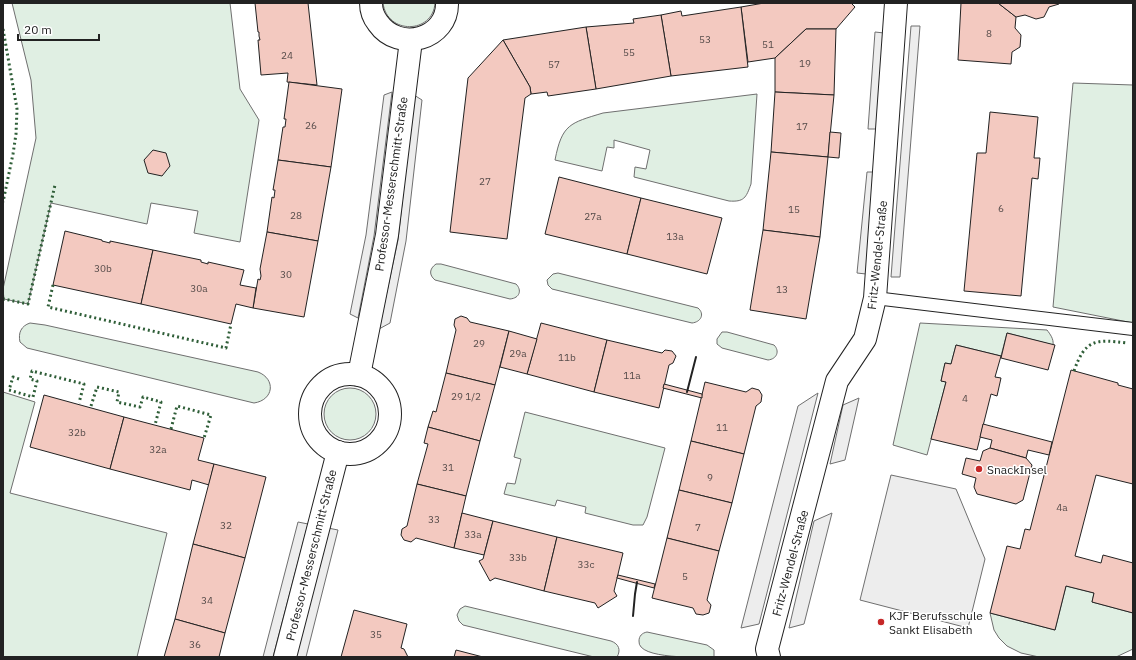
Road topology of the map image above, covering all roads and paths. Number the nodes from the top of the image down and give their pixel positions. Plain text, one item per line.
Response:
1 (371, 3) edge
2 (448, 3) edge
3 (896, 3) edge
4 (411, 40) junction
5 (875, 298) junction
6 (1133, 329) edge
7 (359, 375) junction
8 (338, 452) junction
9 (285, 657) edge
10 (769, 657) edge

1 - 4 street
2 - 4 street
3 - 5 street, Fritz-Wendel-Straße
4 - 7 street, Professor-Messerschmitt-Straße
5 - 6 lane
5 - 10 street, Fritz-Wendel-Straße
7 - 8 street
7 - 8 street
8 - 9 street, Professor-Messerschmitt-Straße

